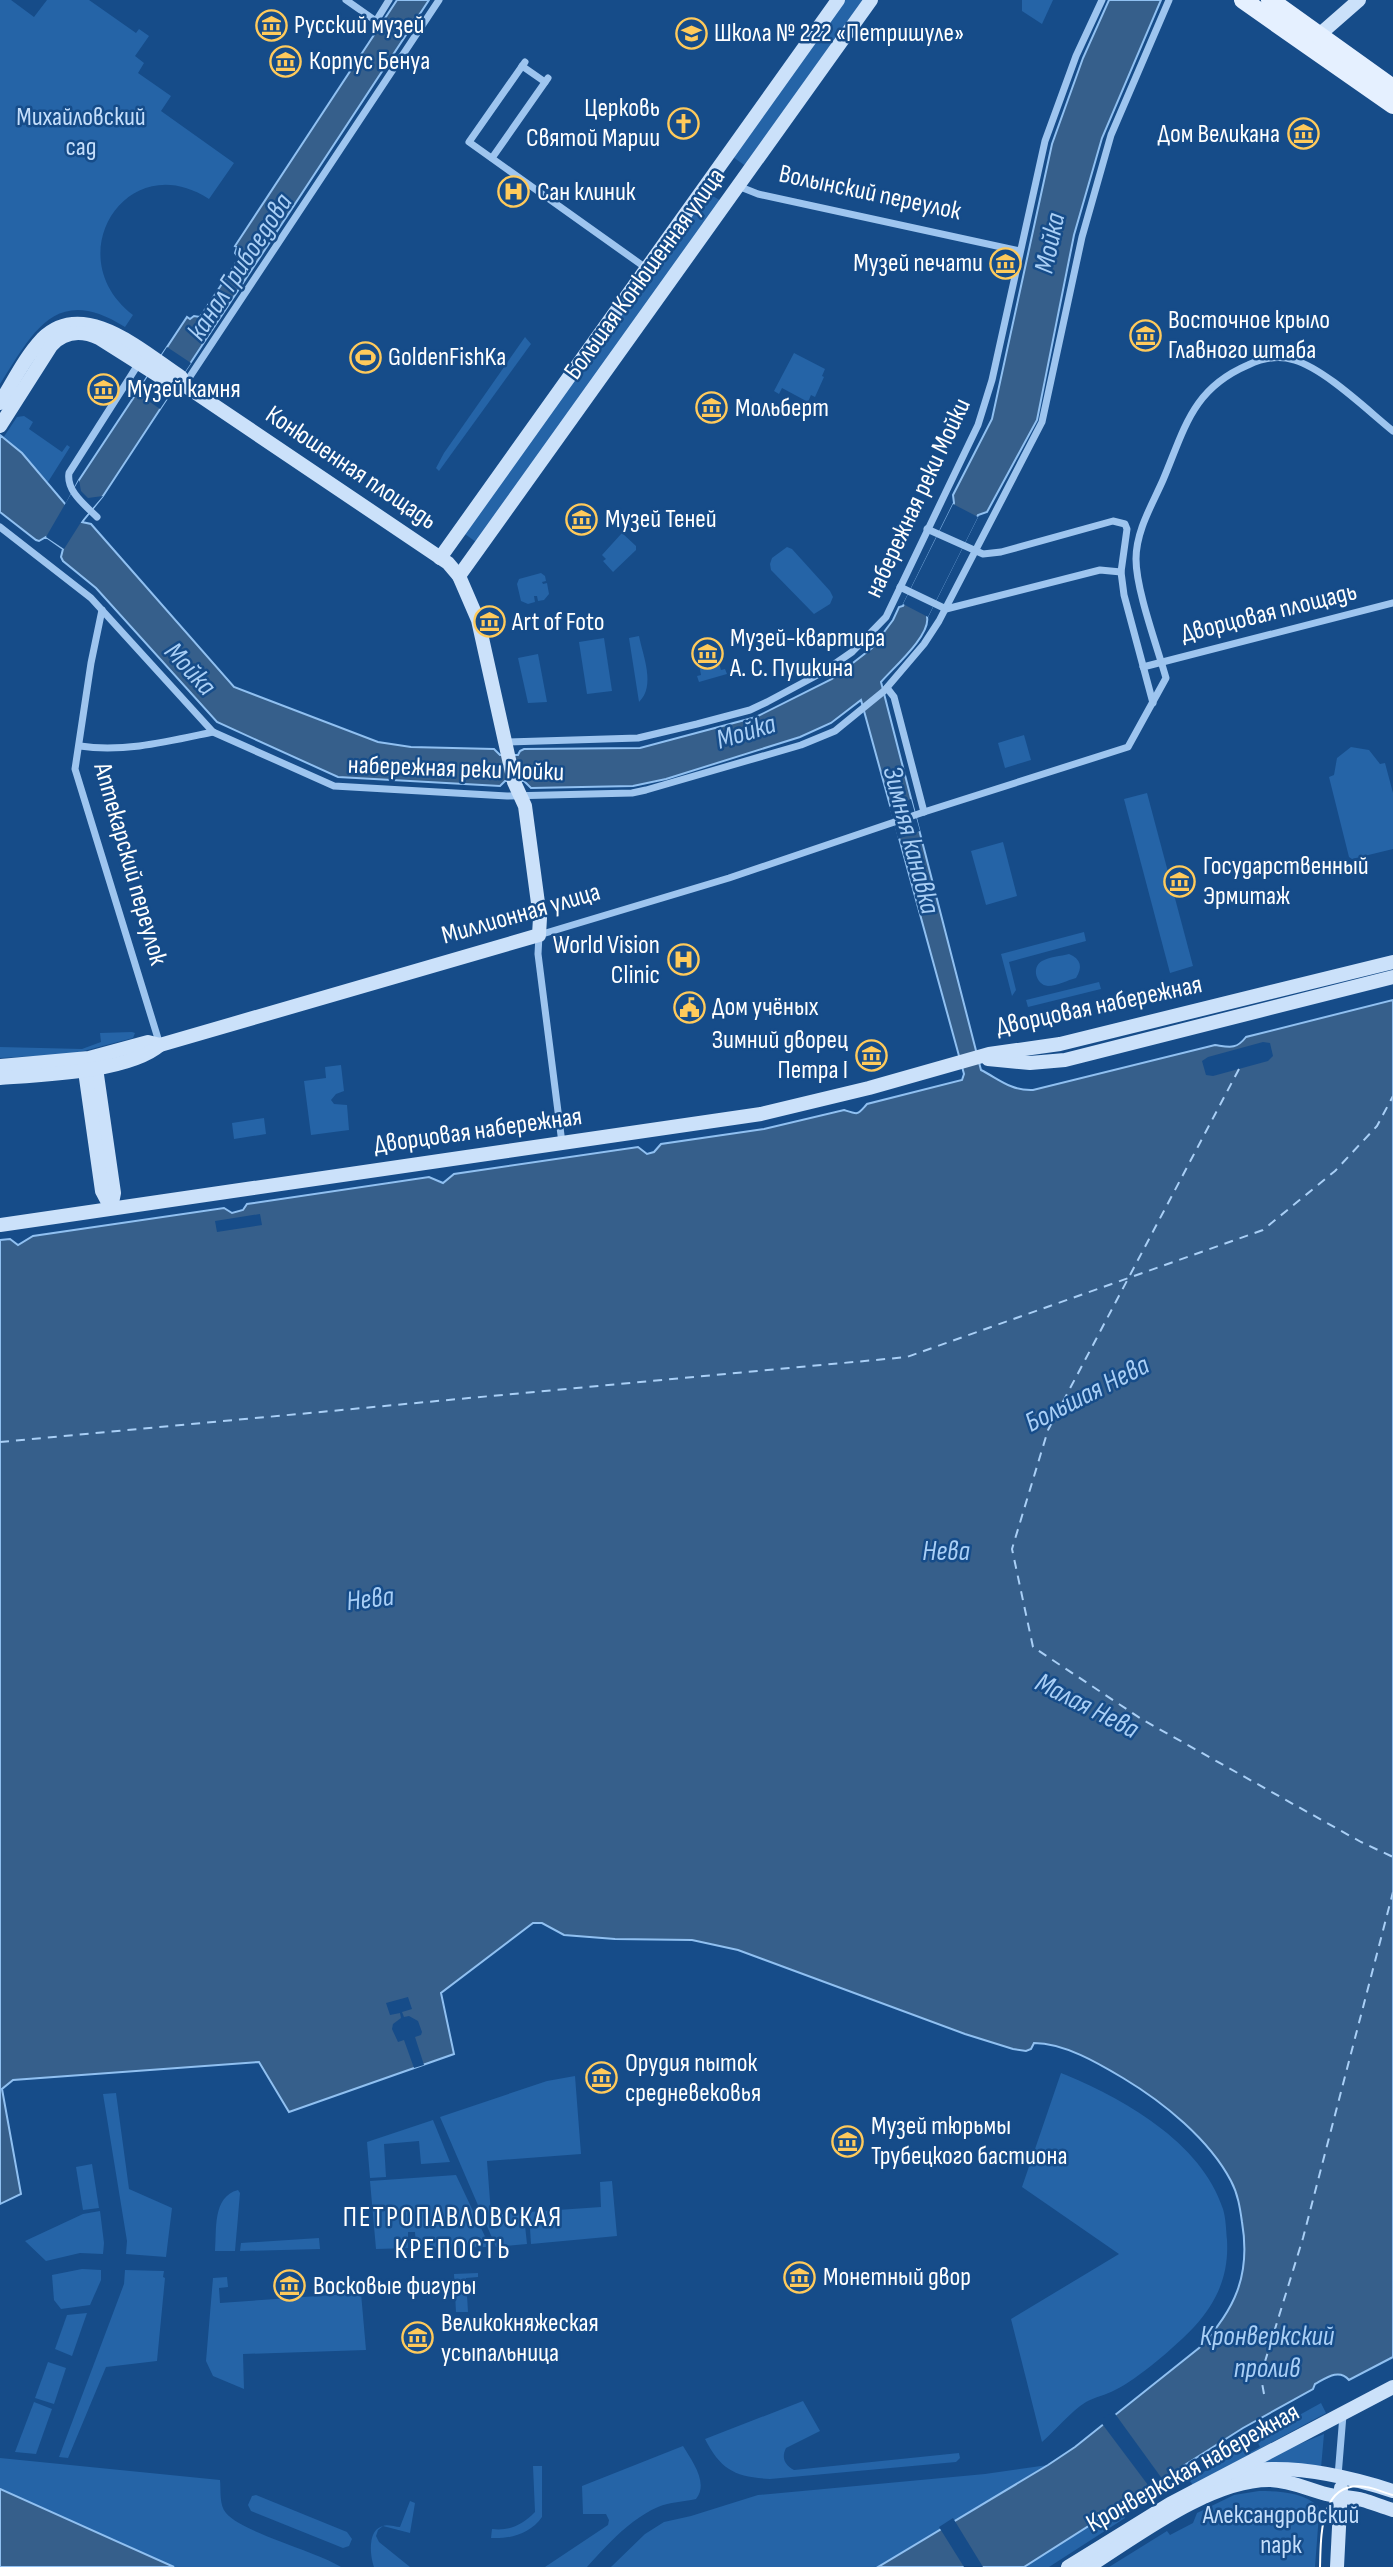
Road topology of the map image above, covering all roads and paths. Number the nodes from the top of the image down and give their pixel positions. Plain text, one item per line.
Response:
1 (346, 0) edge
2 (390, 0) edge
3 (439, 0) edge
4 (838, 0) edge
5 (871, 0) edge
6 (1102, 0) edge
7 (1169, 0) edge
8 (1243, 0) edge
9 (1270, 0) edge
10 (1359, 0) edge
11 (1317, 43) junction
12 (1393, 88) edge
13 (1393, 106) edge
14 (492, 158) junction
15 (716, 170) junction
16 (738, 186) junction
17 (1020, 251) junction
18 (647, 268) junction
19 (150, 365) junction
20 (180, 382) junction
21 (0, 403) edge
22 (0, 425) edge
23 (1393, 431) edge
24 (97, 517) dead end
25 (0, 527) edge
26 (927, 529) junction
27 (458, 532) junction
28 (480, 547) junction
29 (975, 551) junction
30 (440, 558) junction
31 (1121, 572) junction
32 (459, 576) junction
33 (900, 587) junction
34 (1393, 603) edge
35 (946, 609) junction
36 (102, 610) junction
37 (1162, 662) junction
38 (1143, 667) junction
39 (885, 690) junction
40 (1153, 703) junction
41 (213, 732) junction
42 (80, 747) junction
43 (507, 748) junction
44 (521, 796) junction
45 (920, 813) junction
46 (539, 935) junction
47 (1393, 962) edge
48 (1393, 977) edge
49 (160, 1045) junction
50 (981, 1057) junction
51 (0, 1066) edge
52 (90, 1066) junction
53 (0, 1078) edge
54 (562, 1143) junction
55 (111, 1208) junction
56 (0, 1225) edge
57 (1393, 2387) edge
58 (1343, 2414) junction
59 (1223, 2475) junction
60 (1338, 2476) junction
61 (1393, 2491) edge
62 (1342, 2497) junction
63 (1393, 2510) edge
64 (1068, 2567) edge
65 (1088, 2567) edge
66 (1337, 2567) edge

1 - 2 street
3 - 20 street
4 - 15 main road, Большая Конюшенная улица
5 - 16 main road, Большая Конюшенная улица
6 - 17 street, набережная реки Мойки
7 - 29 street
8 - 11 main road
9 - 11 main road
10 - 11 main road
11 - 12 main road
11 - 13 main road
14 - 14 street
14 - 18 street
15 - 16 main road, Волынский переулок
15 - 18 main road, Большая Конюшенная улица
16 - 17 street, Волынский переулок
16 - 28 main road, Большая Конюшенная улица
17 - 26 street, набережная реки Мойки
18 - 27 main road, Большая Конюшенная улица
19 - 20 main road, Конюшенная площадь
19 - 21 main road
19 - 22 main road
19 - 24 street
20 - 30 main road, Конюшенная площадь
23 - 37 street, Дворцовая площадь
25 - 36 street, набережная реки Мойки
26 - 29 street
26 - 33 street, набережная реки Мойки
27 - 28 main road
27 - 30 main road, Большая Конюшенная улица
28 - 32 main road, Большая Конюшенная улица
29 - 31 street
29 - 35 street
30 - 32 main road, Конюшенная площадь
31 - 35 street
31 - 38 street
32 - 43 main road, Конюшенная площадь
33 - 35 street
33 - 43 street, набережная реки Мойки
34 - 37 street, Дворцовая площадь
35 - 39 street
36 - 41 street, набережная реки Мойки
36 - 42 street, Аптекарский переулок
37 - 38 street
37 - 40 street
38 - 40 street
39 - 44 street, набережная реки Мойки
39 - 45 street
40 - 45 street
41 - 42 street
41 - 44 street, набережная реки Мойки
42 - 49 street, Аптекарский переулок
43 - 44 main road, Конюшенная площадь
44 - 46 main road, Конюшенная площадь
45 - 46 street, Миллионная улица
46 - 49 main road, Миллионная улица
46 - 54 street
47 - 50 main road, Дворцовая набережная
48 - 50 main road, Дворцовая набережная
49 - 52 main road, Миллионная улица
50 - 54 main road, Дворцовая набережная
51 - 52 main road, Миллионная улица
52 - 53 main road, Миллионная улица
52 - 55 main road
54 - 55 main road, Дворцовая набережная
55 - 56 main road, Дворцовая набережная
57 - 58 main road, Кронверкская набережная
58 - 59 main road, Кронверкская набережная
58 - 60 street
59 - 60 main road
59 - 64 main road, Кронверкская набережная
60 - 61 main road
60 - 62 main road
62 - 63 main road, Кронверкская набережная
62 - 65 main road, Кронверкская набережная
62 - 66 main road

